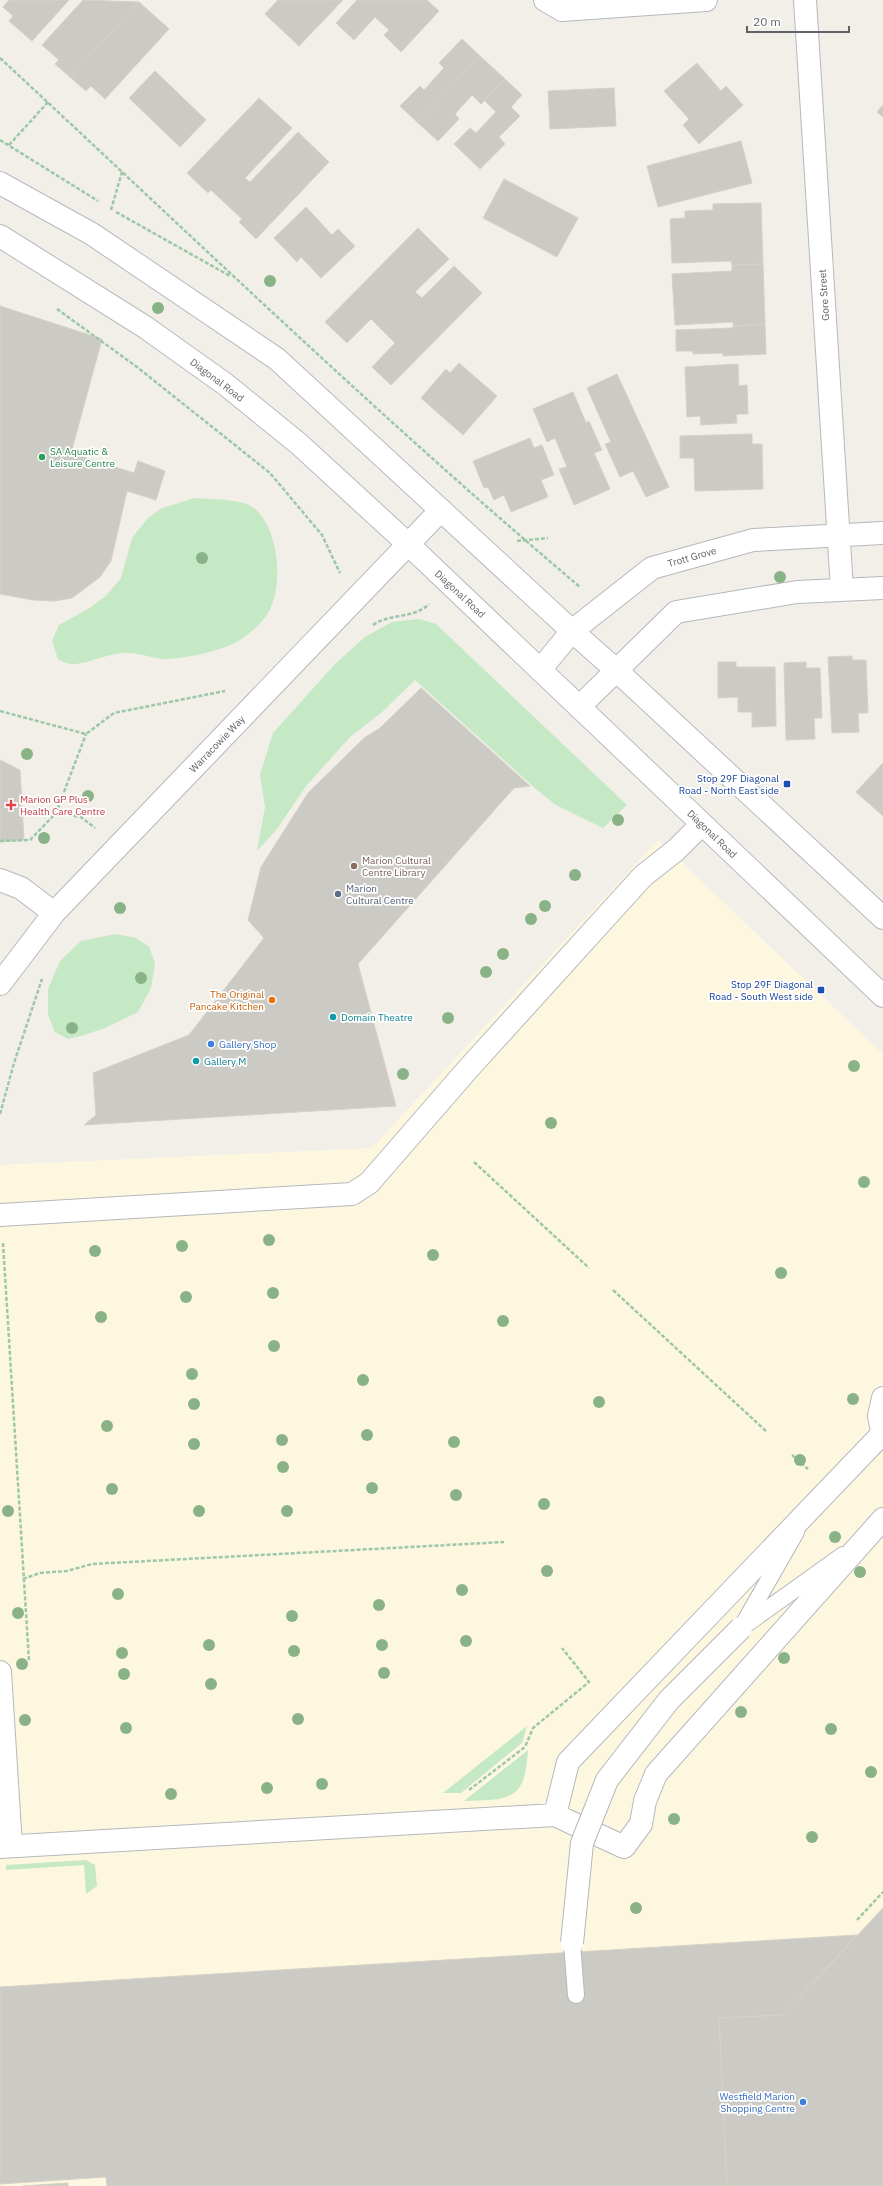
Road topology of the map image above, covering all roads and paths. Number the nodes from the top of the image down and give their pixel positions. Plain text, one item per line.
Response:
1 (545, 0) edge
2 (706, 0) edge
3 (805, 0) edge
4 (0, 58) edge
5 (48, 102) junction
6 (0, 140) edge
7 (9, 145) junction
8 (122, 172) junction
9 (0, 183) edge
10 (111, 210) junction
11 (0, 236) edge
12 (234, 277) junction
13 (57, 309) dead end
14 (441, 510) junction
15 (883, 533) edge
16 (839, 535) junction
17 (548, 538) dead end
18 (524, 539) junction
19 (409, 545) junction
20 (335, 579) dead end
21 (580, 587) dead end
22 (883, 588) edge
23 (842, 590) junction
24 (431, 602) dead end
25 (368, 630) dead end
26 (572, 631) junction
27 (540, 670) junction
28 (616, 670) junction
29 (230, 686) dead end
30 (579, 706) junction
31 (0, 711) edge
32 (86, 734) junction
33 (56, 813) junction
34 (702, 824) junction
35 (100, 832) dead end
36 (0, 841) edge
37 (0, 880) edge
38 (54, 913) junction
39 (883, 918) edge
40 (44, 974) dead end
41 (0, 984) edge
42 (883, 996) edge
43 (0, 1114) edge
44 (474, 1162) dead end
45 (1, 1215) edge
46 (589, 1268) dead end
47 (613, 1290) dead end
48 (883, 1398) edge
49 (767, 1432) dead end
50 (883, 1435) edge
51 (792, 1455) dead end
52 (809, 1470) dead end
53 (811, 1507) junction
54 (883, 1519) edge
55 (864, 1539) junction
56 (504, 1542) dead end
57 (24, 1579) junction
58 (741, 1628) junction
59 (562, 1648) dead end
60 (29, 1663) dead end
61 (0, 1672) edge
62 (467, 1792) dead end
63 (555, 1815) junction
64 (5, 1847) edge
65 (883, 1892) edge
66 (857, 1920) dead end
67 (572, 1943) joint
68 (576, 1995) dead end

1 - 2 street
3 - 16 street, Gore Street
4 - 5 path
5 - 7 path
5 - 8 path
6 - 7 path
7 - 10 path
8 - 10 path
8 - 12 path
9 - 14 street
10 - 12 path
11 - 19 street, Diagonal Road
12 - 18 path
13 - 20 path
14 - 19 street, Warracowie Way
14 - 26 street
15 - 16 street, Trott Grove
16 - 23 street, Gore Street
16 - 26 street, Trott Grove
17 - 18 path
18 - 21 path
19 - 27 street, Diagonal Road
19 - 38 street, Warracowie Way
22 - 23 street
23 - 28 street
24 - 25 path
26 - 27 street, Trott Grove
26 - 28 street
27 - 30 street, Diagonal Road
28 - 30 street
28 - 39 street
29 - 32 path
30 - 34 street, Diagonal Road
31 - 32 path
32 - 33 path
33 - 35 path
33 - 36 path
34 - 42 street, Diagonal Road
34 - 45 street
37 - 38 street
38 - 41 street, Warracowie Way
40 - 43 path
44 - 46 path
45 - 57 path
47 - 49 path
48 - 50 street
50 - 53 street
51 - 52 path
53 - 58 lane
53 - 63 street
54 - 55 street
55 - 58 lane
55 - 63 street
56 - 57 path
57 - 60 path
58 - 67 street, bridge
59 - 62 path
61 - 64 street
63 - 64 street
65 - 66 path
67 - 68 lane

